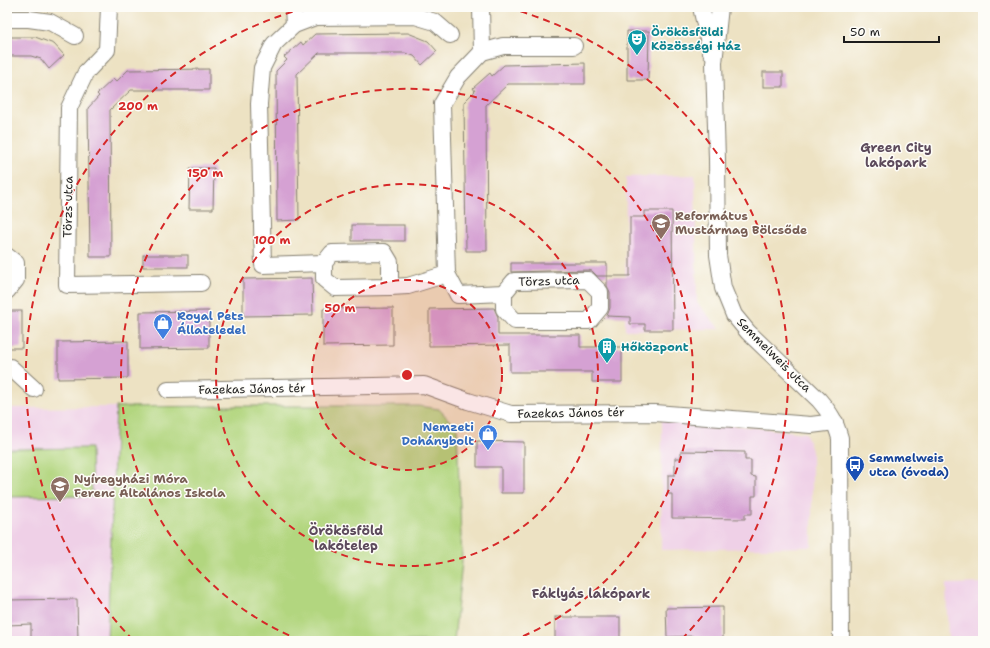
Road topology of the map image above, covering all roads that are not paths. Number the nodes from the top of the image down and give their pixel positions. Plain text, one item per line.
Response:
1 (109, 7) edge
2 (293, 7) edge
3 (481, 7) edge
4 (701, 7) edge
5 (720, 7) edge
6 (7, 19) edge
7 (294, 25) junction
8 (75, 36) dead end
9 (450, 36) dead end
10 (574, 46) dead end
11 (482, 52) junction
12 (714, 63) junction
13 (7, 256) edge
14 (324, 262) junction
15 (447, 274) junction
16 (201, 283) dead end
17 (390, 287) junction
18 (7, 291) edge
19 (504, 293) junction
20 (7, 367) edge
21 (34, 388) dead end
22 (168, 390) dead end
23 (835, 422) junction
24 (841, 641) edge

1 - 16 street, Törzs utca
2 - 7 street
3 - 11 street
4 - 12 street, Semmelweis utca
5 - 12 street, Semmelweis utca
6 - 8 street
7 - 9 street
7 - 14 street
10 - 11 street, Törzs utca
11 - 15 street, Törzs utca
12 - 23 street, Semmelweis utca
13 - 18 street
14 - 17 street
14 - 17 street
15 - 17 street
15 - 19 street, Törzs utca
19 - 19 street, Törzs utca
20 - 21 street
22 - 23 street, Fazekas János tér
23 - 24 street, Semmelweis utca

